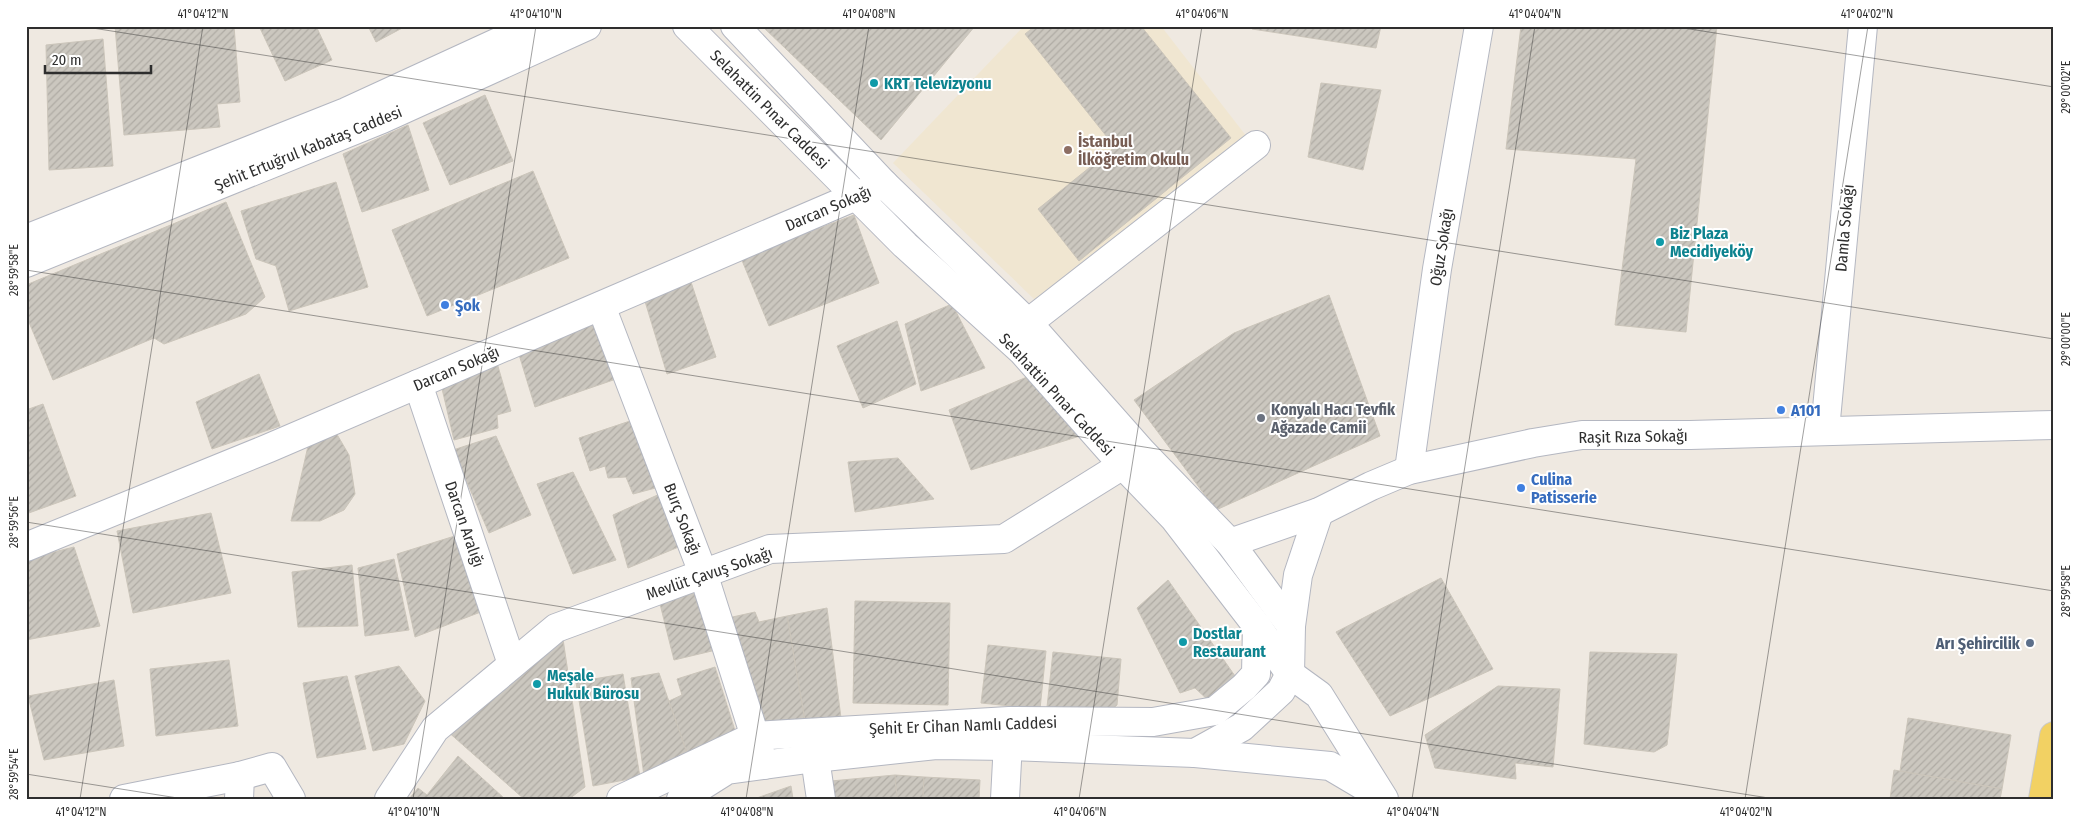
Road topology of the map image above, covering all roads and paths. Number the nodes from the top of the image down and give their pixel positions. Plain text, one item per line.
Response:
1 (533, 26) edge
2 (587, 26) edge
3 (687, 26) edge
4 (735, 26) edge
5 (1480, 26) edge
6 (1863, 26) edge
7 (1256, 146) dead end
8 (884, 184) junction
9 (856, 196) junction
10 (26, 238) edge
11 (26, 262) edge
12 (601, 306) junction
13 (1028, 323) junction
14 (418, 384) junction
15 (1074, 394) junction
16 (2054, 425) edge
17 (1825, 430) junction
18 (1123, 464) junction
19 (1409, 470) junction
20 (1319, 512) junction
21 (1230, 543) junction
22 (26, 547) edge
23 (704, 573) junction
24 (1257, 626) junction
25 (1291, 626) junction
26 (512, 664) junction
27 (1290, 674) junction
28 (1008, 733) junction
29 (754, 736) junction
30 (2054, 736) edge
31 (1195, 753) junction
32 (814, 758) junction
33 (764, 765) junction
34 (240, 787) edge
35 (124, 799) edge
36 (291, 799) edge
37 (390, 799) edge
38 (621, 799) edge
39 (681, 799) edge
40 (821, 799) edge
41 (1005, 799) edge
42 (1385, 799) edge
43 (2043, 799) edge

1 - 10 street, Şehit Ertuğrul Kabataş Caddesi
2 - 11 street, Şehit Ertuğrul Kabataş Caddesi
3 - 9 street, Selahattin Pınar Caddesi
4 - 8 street, Selahattin Pınar Caddesi
5 - 19 street, Oğuz Sokağı
6 - 17 street, Damla Sokağı
7 - 13 street
8 - 9 street, Darcan Sokağı
8 - 13 street, Selahattin Pınar Caddesi
9 - 12 street, Darcan Sokağı
9 - 15 street, Selahattin Pınar Caddesi
12 - 14 street, Darcan Sokağı
12 - 23 street, Burç Sokağı
13 - 15 street, Selahattin Pınar Caddesi
14 - 22 street, Darcan Sokağı
14 - 26 street, Darcan Aralığı
15 - 18 street, Selahattin Pınar Caddesi
16 - 17 street, Raşit Rıza Sokağı
17 - 19 street, Raşit Rıza Sokağı
18 - 21 street, Selahattin Pınar Caddesi
18 - 23 street, Mevlüt Çavuş Sokağı
18 - 24 street, Selahattin Pınar Caddesi
19 - 20 street, Raşit Rıza Sokağı
20 - 21 street, Raşit Rıza Sokağı
20 - 25 street
21 - 25 street, Selahattin Pınar Caddesi
23 - 26 street, Mevlüt Çavuş Sokağı
23 - 29 street, Burç Sokağı
24 - 27 street, Selahattin Pınar Caddesi
24 - 28 street, Şehit Er Cihan Namlı Caddesi
25 - 27 street
26 - 37 street, Mevlüt Çavuş Sokağı
27 - 31 street
27 - 42 street, Selahattin Pınar Caddesi
28 - 29 street, Şehit Er Cihan Namlı Caddesi
28 - 31 street, Şehit Er Cihan Namlı Caddesi
28 - 32 street, Şehit Er Cihan Namlı Caddesi
28 - 41 street
29 - 33 street, Burç Sokağı
29 - 38 street, Şehit Er Cihan Namlı Caddesi
30 - 43 main road
31 - 42 street, Şehit Er Cihan Namlı Caddesi
32 - 33 street, Şehit Er Cihan Namlı Caddesi
32 - 40 street
33 - 39 street, Şehit Er Cihan Namlı Caddesi
34 - 35 street
34 - 36 street

